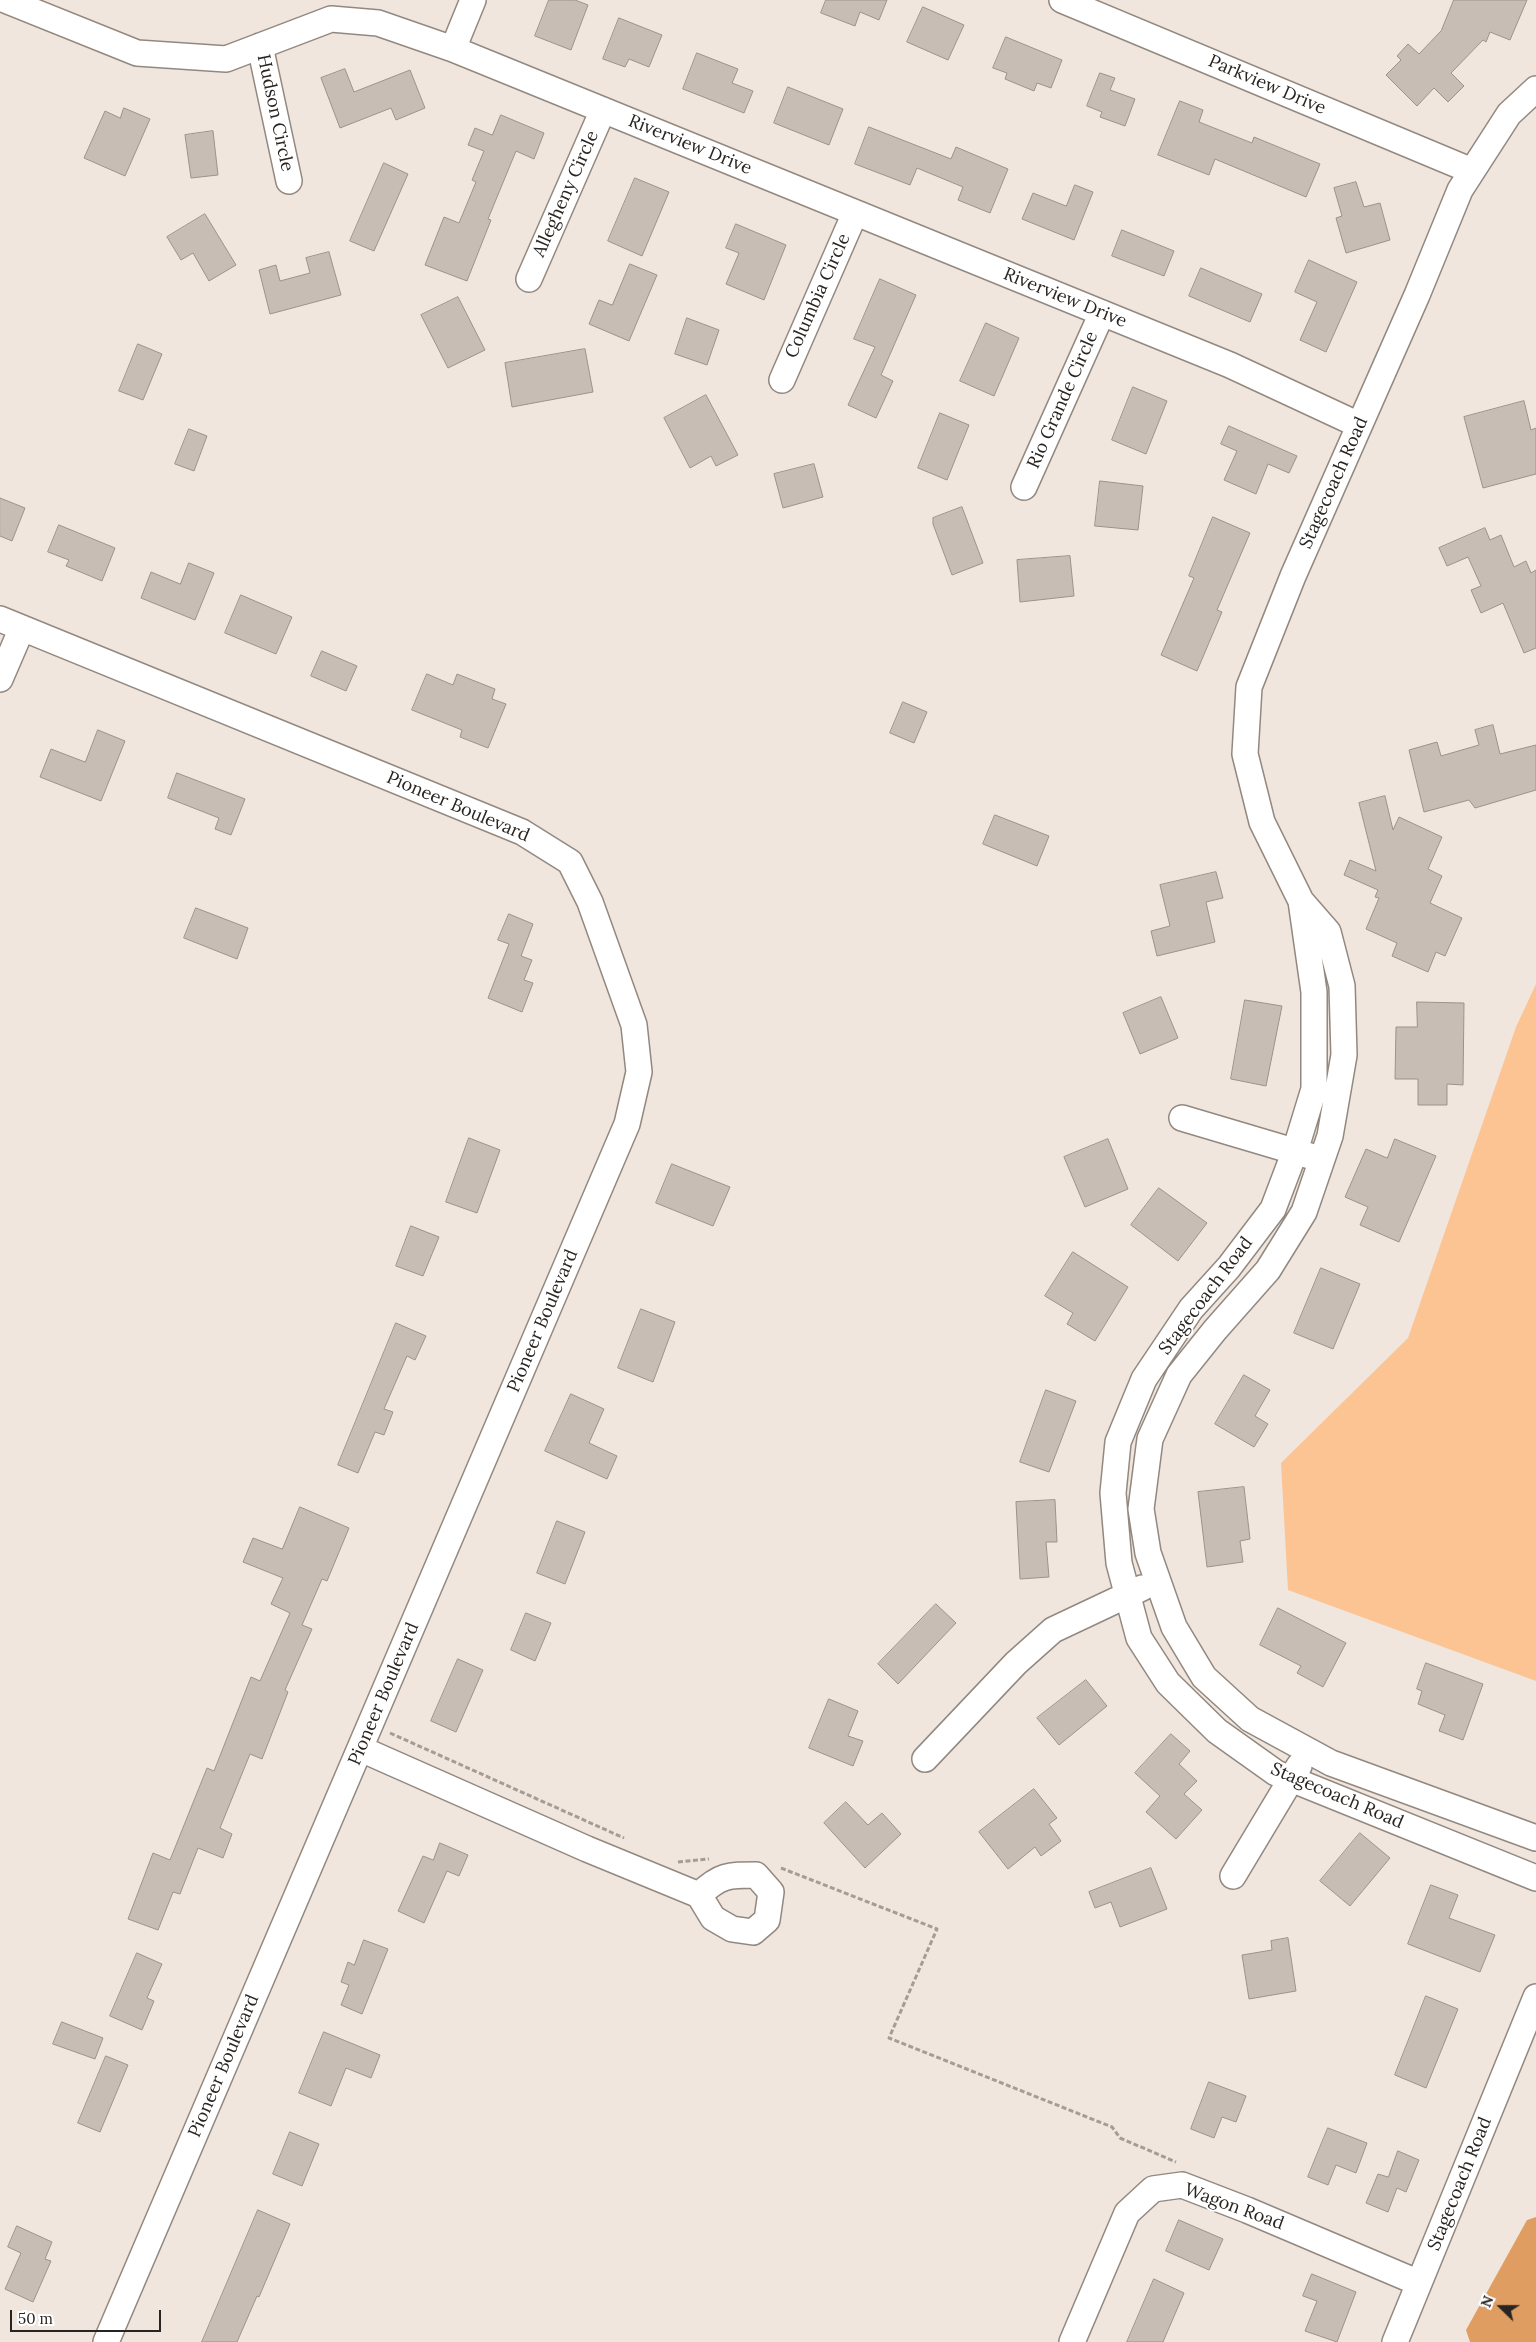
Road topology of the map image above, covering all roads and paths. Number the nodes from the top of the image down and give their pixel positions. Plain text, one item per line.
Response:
1 (5, 0) edge
2 (473, 0) edge
3 (1062, 0) edge
4 (260, 46) junction
5 (453, 49) junction
6 (1536, 89) edge
7 (603, 110) junction
8 (1472, 171) junction
9 (290, 181) dead end
10 (855, 213) junction
11 (529, 279) dead end
12 (1102, 313) junction
13 (782, 380) dead end
14 (1359, 426) junction
15 (1024, 487) dead end
16 (11, 624) edge
17 (0, 679) edge
18 (1301, 901) junction
19 (1182, 1118) dead end
20 (1295, 1151) junction
21 (1322, 1160) junction
22 (1158, 1581) junction
23 (1127, 1595) junction
24 (1307, 1750) junction
25 (366, 1751) junction
26 (925, 1759) dead end
27 (1292, 1780) junction
28 (1536, 1838) edge
29 (633, 1842) dead end
30 (713, 1857) dead end
31 (669, 1858) dead end
32 (773, 1865) dead end
33 (1233, 1876) dead end
34 (1536, 1878) edge
35 (699, 1895) dead end
36 (1536, 1997) edge
37 (1178, 2163) dead end
38 (1420, 2283) junction
39 (106, 2342) edge
40 (1072, 2342) edge
41 (1395, 2342) edge

1 - 4 street, Riverview Drive
2 - 5 street
3 - 8 street, Parkview Drive
4 - 5 street, Riverview Drive
4 - 9 street, Hudson Circle
5 - 7 street, Riverview Drive
6 - 8 street, Stagecoach Road
7 - 10 street, Riverview Drive
7 - 11 street, Allegheny Circle
8 - 14 street, Stagecoach Road
10 - 12 street, Riverview Drive
10 - 13 street, Columbia Circle
12 - 14 street, Riverview Drive
12 - 15 street, Rio Grande Circle
14 - 18 street, Stagecoach Road
16 - 17 street
16 - 25 street, Pioneer Boulevard
18 - 20 street, Stagecoach Road
18 - 21 street, Stagecoach Road
19 - 20 street
20 - 21 street
20 - 23 street, Stagecoach Road
21 - 22 street, Stagecoach Road
22 - 23 street
22 - 24 street, Stagecoach Road
23 - 26 street
23 - 27 street, Stagecoach Road
24 - 27 street
24 - 28 street, Stagecoach Road
25 - 29 path
25 - 35 street
25 - 39 street, Pioneer Boulevard
27 - 33 street
27 - 34 street, Stagecoach Road
30 - 31 path
32 - 37 path
36 - 38 street, Stagecoach Road
38 - 40 street, Wagon Road
38 - 41 street, Stagecoach Road

